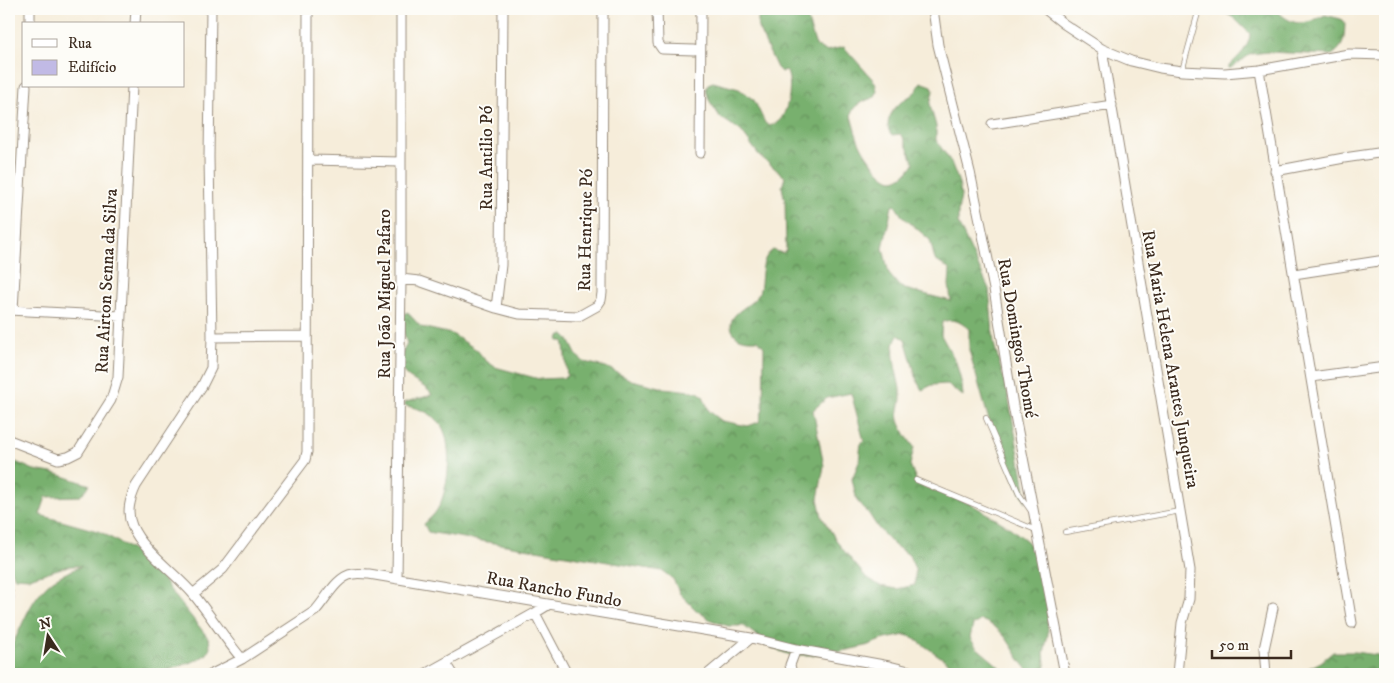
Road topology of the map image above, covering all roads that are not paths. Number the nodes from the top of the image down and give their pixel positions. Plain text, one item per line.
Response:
1 (30, 9) edge
2 (136, 9) edge
3 (211, 9) edge
4 (308, 9) edge
5 (401, 9) edge
6 (503, 9) edge
7 (603, 9) edge
8 (657, 9) edge
9 (701, 9) edge
10 (933, 9) edge
11 (1047, 9) edge
12 (1199, 9) edge
13 (30, 22) edge
14 (135, 22) edge
15 (1102, 49) junction
16 (694, 50) dead end
17 (1385, 55) edge
18 (1259, 70) junction
19 (1182, 71) junction
20 (26, 88) edge
21 (132, 88) edge
22 (1112, 105) junction
23 (992, 124) dead end
24 (1385, 152) edge
25 (700, 153) dead end
26 (309, 160) junction
27 (401, 162) junction
28 (1275, 171) junction
29 (1385, 260) edge
30 (1294, 274) junction
31 (401, 279) junction
32 (496, 308) junction
33 (11, 310) edge
34 (121, 316) junction
35 (307, 336) junction
36 (212, 337) junction
37 (1385, 367) edge
38 (1311, 377) junction
39 (986, 418) dead end
40 (9, 440) edge
41 (916, 480) dead end
42 (1180, 511) junction
43 (1033, 514) junction
44 (1036, 530) junction
45 (1065, 532) dead end
46 (397, 579) junction
47 (193, 594) junction
48 (548, 605) junction
49 (1272, 608) dead end
50 (535, 613) junction
51 (1352, 623) dead end
52 (751, 638) junction
53 (796, 648) junction
54 (242, 659) junction
55 (446, 663) junction
56 (212, 674) edge
57 (425, 674) edge
58 (453, 674) edge
59 (566, 674) edge
60 (708, 674) edge
61 (792, 674) edge
62 (921, 674) edge
63 (1064, 674) edge
64 (1177, 674) edge
65 (1266, 674) edge

1 - 13 street
2 - 14 street
3 - 36 street
4 - 26 street
5 - 27 street, Rua João Miguel Pafaro
6 - 32 street, Rua Antilio Pó
7 - 32 street, Rua Henrique Pó
8 - 16 street
9 - 25 street
10 - 43 street, Rua Domingos Thomé
11 - 15 street
12 - 19 lane
15 - 19 street
15 - 22 street, Rua Maria Helena Arantes Junqueira
17 - 18 street
18 - 19 street
18 - 28 street
20 - 33 street
21 - 34 street, Rua Airton Senna da Silva
22 - 23 street
22 - 42 street, Rua Maria Helena Arantes Junqueira
24 - 28 street
26 - 27 street
26 - 35 street
27 - 31 street, Rua João Miguel Pafaro
28 - 30 street
29 - 30 street
30 - 38 street
31 - 32 street, Rua Henrique Pó
31 - 46 street, Rua João Miguel Pafaro
33 - 34 street
34 - 40 street, Rua Airton Senna da Silva
35 - 36 street
35 - 47 street
36 - 47 street
37 - 38 street
38 - 51 street
39 - 43 lane
41 - 44 lane
42 - 45 lane
42 - 64 street, Rua Maria Helena Arantes Junqueira
43 - 44 street, Rua Domingos Thomé
44 - 63 street, Rua Domingos Thomé
46 - 48 street, Rua Rancho Fundo
46 - 54 street, Rua Rancho Fundo
47 - 54 street
48 - 50 street
48 - 52 street, Rua Rancho Fundo
49 - 65 street
50 - 55 street
50 - 59 street
52 - 53 street, Rua Rancho Fundo
52 - 60 street
53 - 61 street
53 - 62 street, Rua Rancho Fundo
54 - 56 street, Rua Rancho Fundo
55 - 57 street
55 - 58 street

